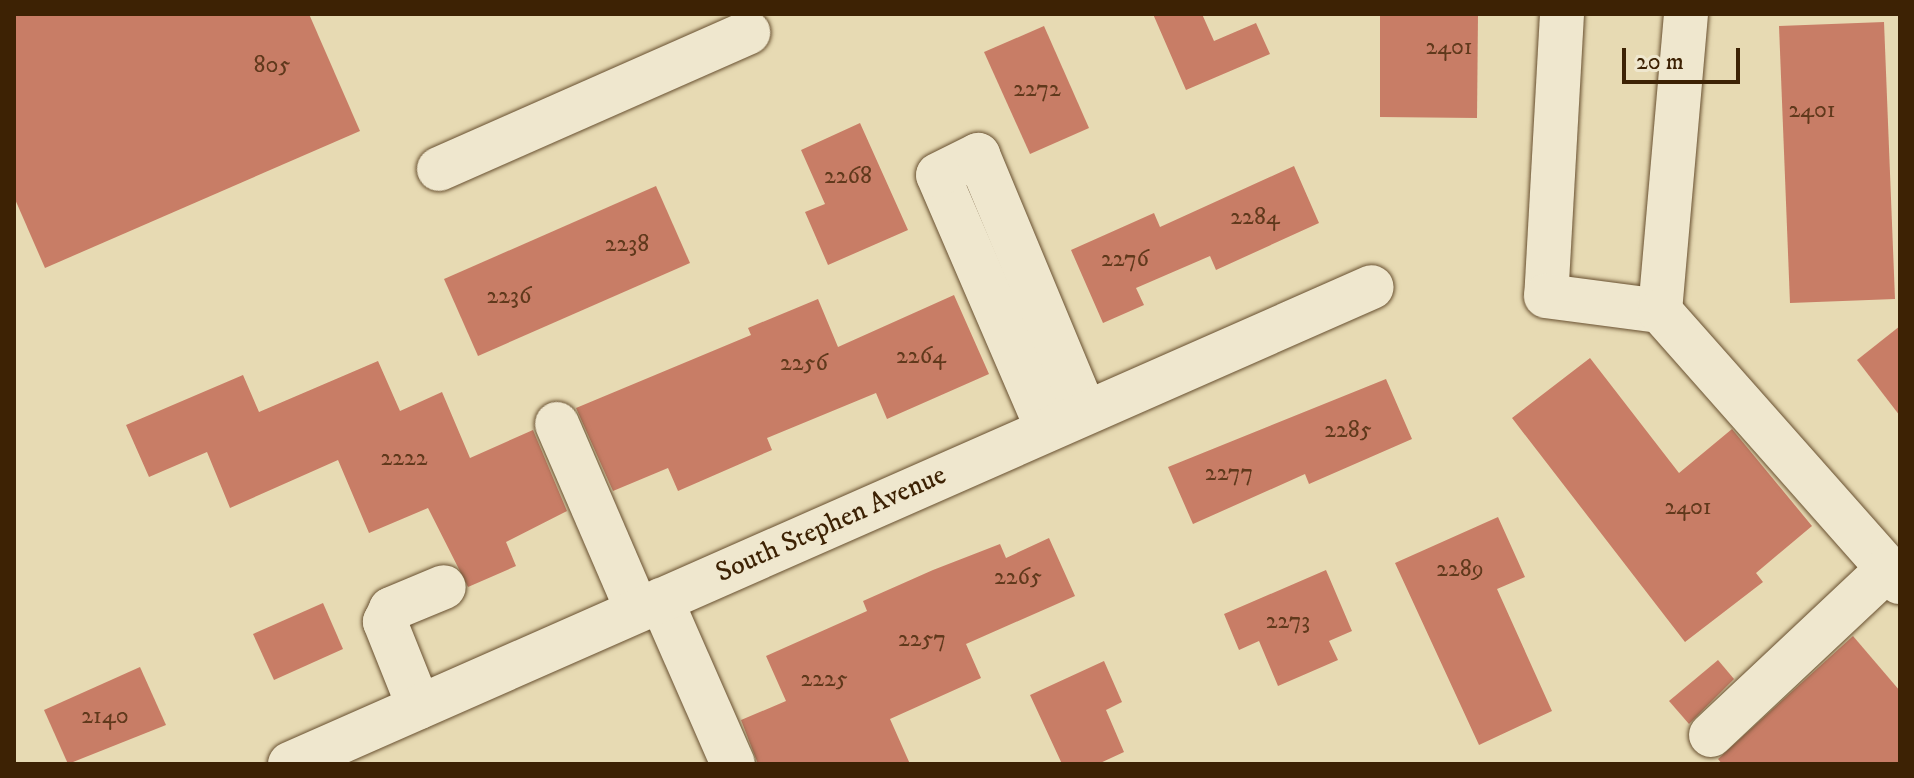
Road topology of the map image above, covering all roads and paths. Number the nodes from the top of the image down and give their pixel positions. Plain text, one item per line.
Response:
1 (1562, 14) edge
2 (1686, 14) edge
3 (748, 33) dead end
4 (439, 169) dead end
5 (1372, 287) dead end
6 (1660, 311) junction
7 (1066, 420) junction
8 (557, 424) dead end
9 (1894, 576) edge
10 (444, 587) dead end
11 (649, 605) junction
12 (419, 707) junction
13 (1711, 735) dead end
14 (290, 764) edge
15 (733, 764) edge

1 - 6 street
2 - 6 street
3 - 4 street
5 - 7 street, South Stephen Avenue
6 - 9 street
7 - 7 street
7 - 11 street, South Stephen Avenue
8 - 11 street
9 - 13 street
10 - 12 street
11 - 12 street, South Stephen Avenue
11 - 15 street
12 - 14 street, South Stephen Avenue

